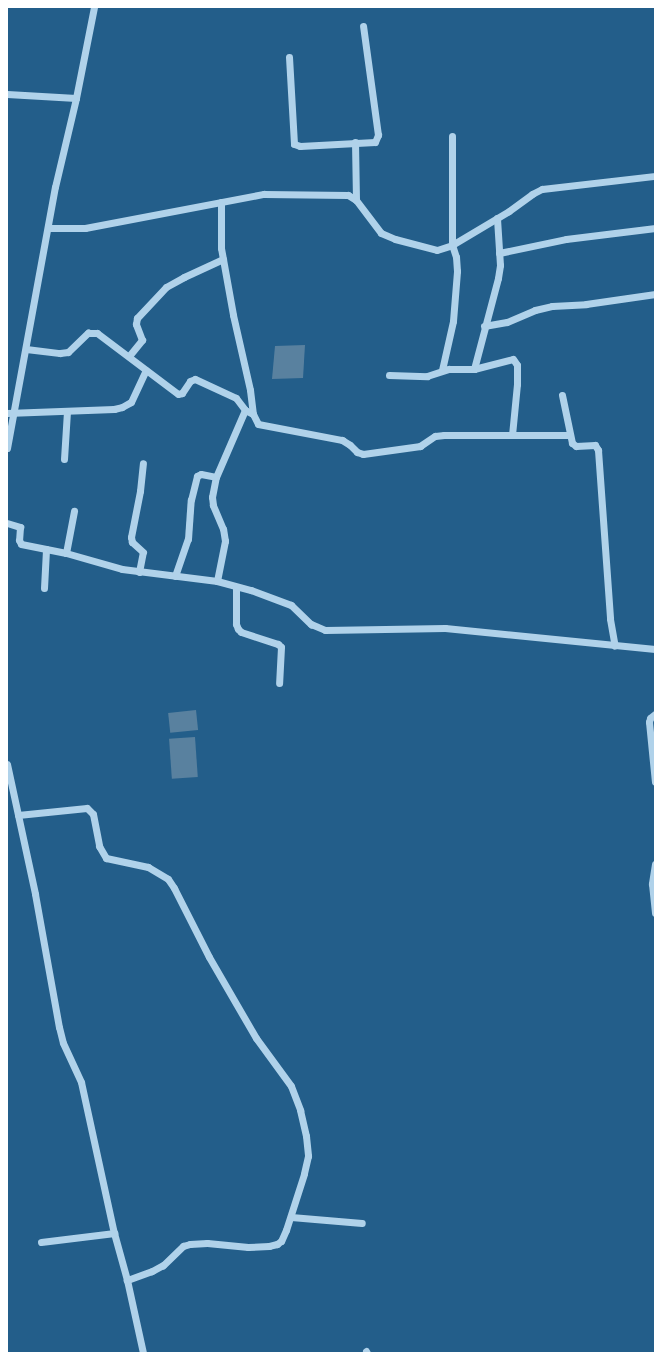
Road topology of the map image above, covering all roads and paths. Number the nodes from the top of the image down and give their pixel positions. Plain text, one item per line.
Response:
1 (94, 7) edge
2 (363, 26) dead end
3 (289, 57) dead end
4 (7, 94) edge
5 (76, 98) junction
6 (452, 136) dead end
7 (355, 142) junction
8 (655, 176) edge
9 (356, 200) junction
10 (221, 202) junction
11 (498, 218) junction
12 (48, 228) junction
13 (655, 228) edge
14 (452, 245) junction
15 (499, 253) junction
16 (223, 259) junction
17 (655, 294) edge
18 (484, 326) junction
19 (26, 349) junction
20 (129, 356) junction
21 (474, 369) junction
22 (146, 370) junction
23 (442, 370) junction
24 (389, 375) dead end
25 (562, 395) dead end
26 (246, 410) junction
27 (67, 411) junction
28 (11, 413) edge
29 (253, 414) junction
30 (512, 435) junction
31 (570, 435) junction
32 (7, 448) edge
33 (64, 459) dead end
34 (143, 463) dead end
35 (216, 477) junction
36 (74, 511) dead end
37 (7, 523) edge
38 (46, 549) junction
39 (66, 553) junction
40 (139, 572) junction
41 (175, 576) junction
42 (217, 581) junction
43 (236, 587) junction
44 (44, 588) dead end
45 (615, 646) junction
46 (655, 649) edge
47 (279, 683) dead end
48 (655, 714) edge
49 (7, 764) edge
50 (8, 778) edge
51 (655, 782) edge
52 (18, 815) junction
53 (655, 864) edge
54 (655, 913) edge
55 (291, 1217) junction
56 (362, 1223) dead end
57 (114, 1233) junction
58 (41, 1242) dead end
59 (127, 1280) junction
60 (143, 1353) edge

1 - 5 street
2 - 7 street
3 - 7 street
4 - 5 street
5 - 12 street
6 - 14 street
7 - 9 street
8 - 11 street
9 - 10 street
9 - 14 street
10 - 12 street
10 - 16 street
11 - 14 street
11 - 15 street
12 - 19 street
13 - 15 street
14 - 23 street
15 - 18 street
16 - 20 street
16 - 29 street
17 - 18 street
18 - 21 street
19 - 20 street
19 - 28 street
20 - 22 street
21 - 23 street
21 - 30 street
22 - 26 street
22 - 27 street
23 - 24 street
25 - 31 street
26 - 29 street
26 - 35 street
27 - 28 street
27 - 33 street
28 - 32 street
29 - 30 street
30 - 31 street
31 - 45 street
34 - 40 street
35 - 41 street
35 - 42 street
36 - 39 street
37 - 38 street
38 - 39 street
38 - 44 street
39 - 40 street
40 - 41 street
41 - 42 street
42 - 43 street
43 - 45 street
43 - 47 street
45 - 46 street
48 - 51 street
49 - 50 street
50 - 52 street
52 - 55 street
52 - 57 street
53 - 54 street
55 - 56 street
55 - 59 street
57 - 58 street
57 - 59 street
59 - 60 street

